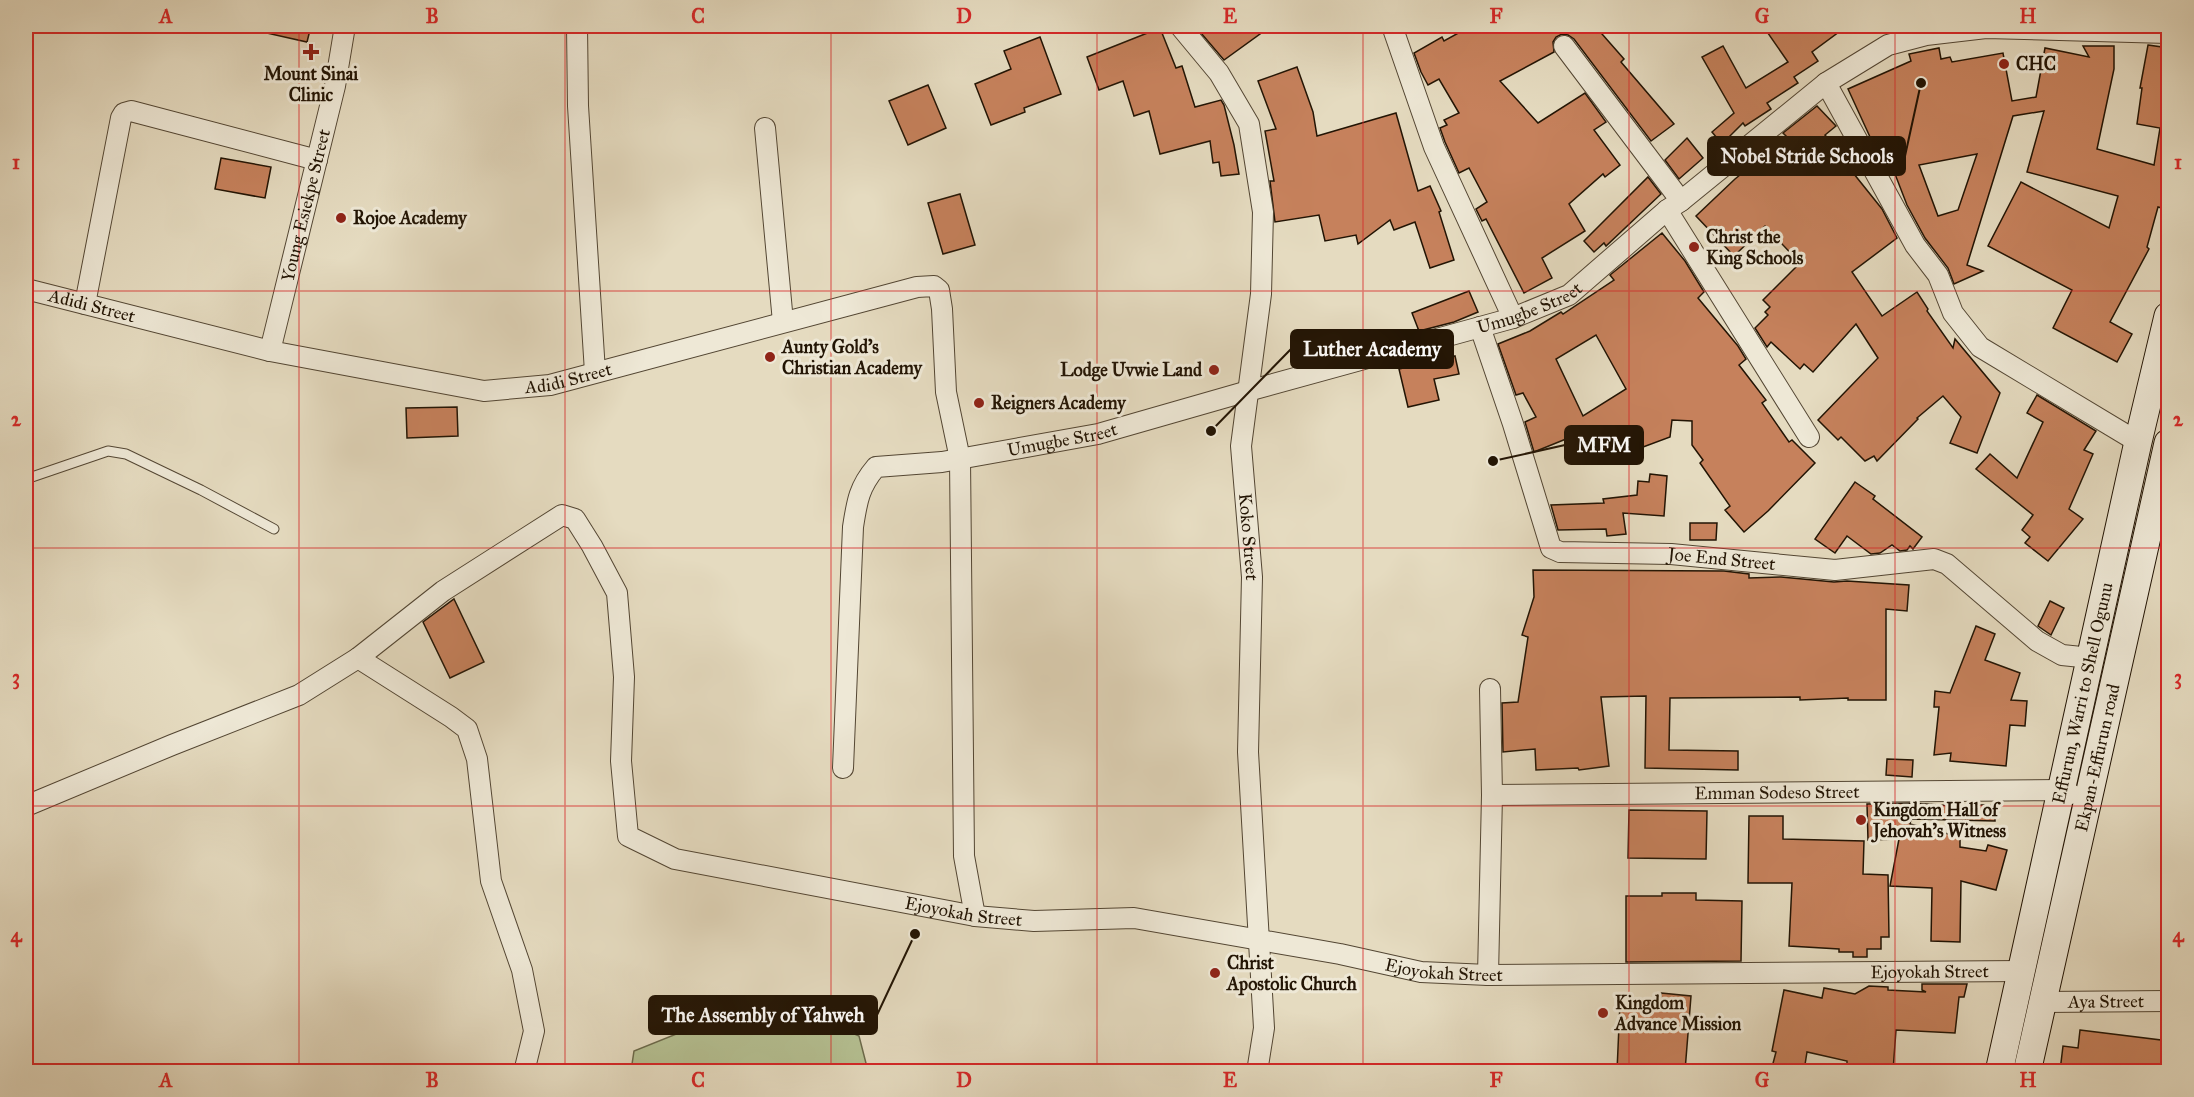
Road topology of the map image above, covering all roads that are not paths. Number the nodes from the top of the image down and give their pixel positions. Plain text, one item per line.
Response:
1 (345, 26) edge
2 (577, 26) edge
3 (1180, 26) edge
4 (1392, 26) edge
5 (1927, 30) edge
6 (2169, 33) edge
7 (1564, 46) dead end
8 (1826, 83) junction
9 (765, 128) dead end
10 (317, 160) junction
11 (1674, 206) junction
12 (26, 289) edge
13 (85, 304) junction
14 (2169, 316) edge
15 (1513, 318) junction
16 (783, 322) junction
17 (1480, 327) junction
18 (270, 351) junction
19 (595, 372) junction
20 (1248, 390) junction
21 (1809, 437) dead end
22 (2138, 442) junction
23 (2169, 443) edge
24 (960, 459) junction
25 (26, 479) edge
26 (274, 529) dead end
27 (358, 658) junction
28 (2091, 658) junction
29 (1490, 689) dead end
30 (843, 768) dead end
31 (2062, 790) junction
32 (1492, 795) junction
33 (2088, 800) junction
34 (26, 806) edge
35 (975, 916) junction
36 (1260, 940) junction
37 (2022, 971) junction
38 (1488, 975) junction
39 (2169, 1001) edge
40 (2044, 1002) junction
41 (524, 1071) edge
42 (1257, 1071) edge
43 (1999, 1071) edge
44 (2027, 1071) edge

1 - 10 street, Young Esiekpe Street
2 - 19 street
3 - 20 street, Koko Street
4 - 15 street
5 - 6 street, Umugbe Street
5 - 8 street, Umugbe Street
7 - 11 street
8 - 11 street, Umugbe Street
8 - 22 street
9 - 16 street
10 - 13 street
10 - 18 street, Young Esiekpe Street
11 - 15 street, Umugbe Street
11 - 21 street
12 - 13 street, Adidi Street
13 - 18 street, Adidi Street
14 - 22 main road, Effurun, Warri to Shell Ogunu
15 - 17 street, Umugbe Street
16 - 19 street, Adidi Street
16 - 24 street, Adidi Street
17 - 20 street, Umugbe Street
17 - 28 street, Joe End Street
18 - 19 street, Adidi Street
20 - 24 street, Umugbe Street
20 - 36 street, Koko Street
22 - 28 main road, Effurun, Warri to Shell Ogunu
23 - 33 main road, Ekpan-Effurun road
24 - 30 street, Umugbe Street
24 - 35 street
25 - 26 lane
27 - 34 street
27 - 35 street, Ejoyokah Street
27 - 41 street
28 - 31 main road, Effurun, Warri to Shell Ogunu
29 - 32 street
31 - 32 street, Emman Sodeso Street
31 - 33 street
31 - 37 main road, Effurun, Warri to Shell Ogunu
32 - 38 street
33 - 40 main road, Ekpan-Effurun road
35 - 36 street, Ejoyokah Street
36 - 38 street, Ejoyokah Street
36 - 42 street, Koko Street
37 - 38 street, Ejoyokah Street
37 - 43 main road, Effurun, Warri to Shell Ogunu
39 - 40 street, Aya Street
40 - 44 main road, Ekpan-Effurun road

